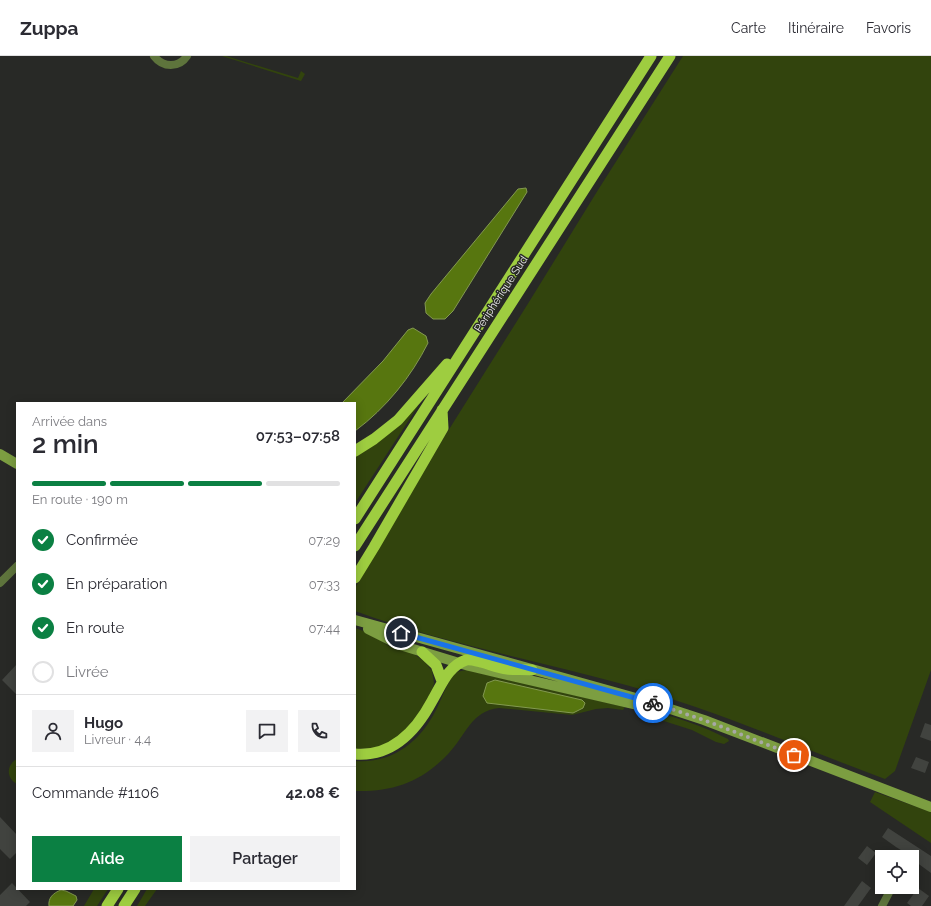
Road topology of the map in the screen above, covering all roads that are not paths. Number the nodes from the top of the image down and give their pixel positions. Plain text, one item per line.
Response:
1 (154, 56) edge
2 (187, 56) edge
3 (651, 56) edge
4 (670, 56) edge
5 (467, 343) junction
6 (442, 410) junction
7 (356, 450) edge
8 (0, 454) edge
9 (16, 463) edge
10 (356, 516) edge
11 (356, 544) edge
12 (16, 567) edge
13 (356, 576) edge
14 (0, 583) edge
15 (356, 621) edge
16 (356, 622) edge
17 (422, 652) junction
18 (459, 663) junction
19 (532, 670) junction
20 (442, 681) junction
21 (704, 720) junction
22 (356, 754) edge
23 (931, 807) edge
24 (117, 890) edge
25 (134, 890) edge
26 (888, 894) edge
27 (107, 906) edge
28 (124, 906) edge
29 (882, 906) edge

1 - 2 street
3 - 5 highway, Périphérique Sud
4 - 6 highway, Périphérique Sud
5 - 7 highway
5 - 10 highway, Périphérique Sud
6 - 11 highway, Périphérique Sud
6 - 13 highway
8 - 9 main road
12 - 14 street
15 - 19 main road
16 - 17 main road
17 - 18 main road
17 - 20 highway
18 - 19 highway
18 - 20 highway
18 - 21 main road
19 - 21 main road
20 - 22 highway
21 - 23 main road
24 - 27 highway
25 - 28 highway
26 - 29 street

